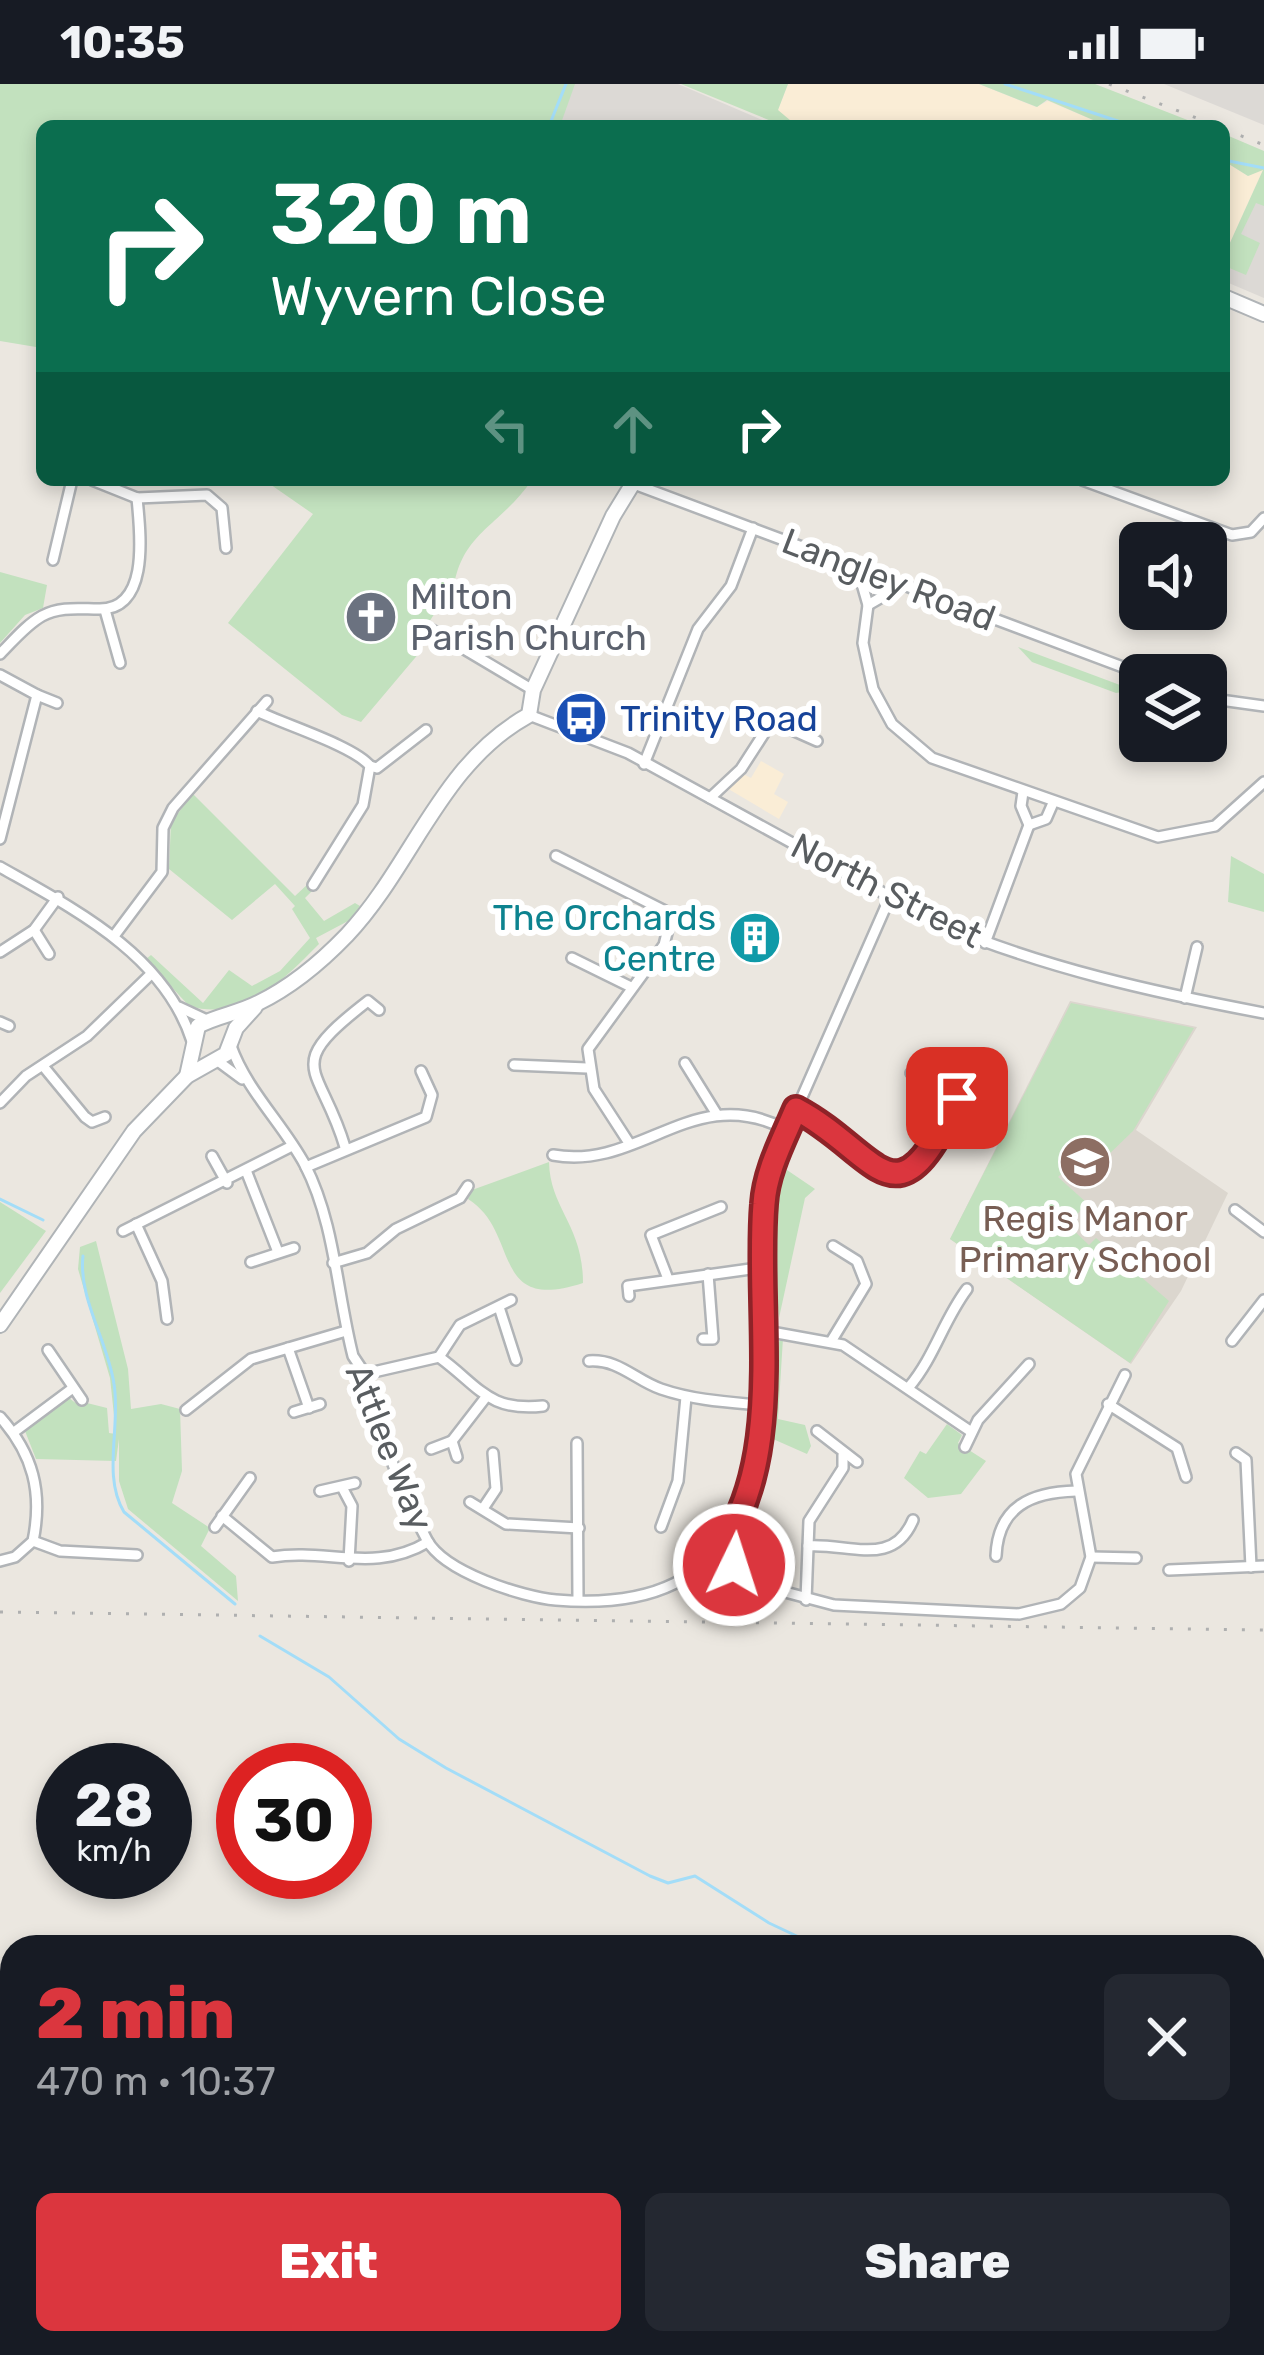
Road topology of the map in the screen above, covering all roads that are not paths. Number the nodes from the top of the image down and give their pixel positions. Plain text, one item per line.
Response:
1 (1230, 300) edge
2 (1264, 314) edge
3 (70, 486) edge
4 (107, 486) edge
5 (168, 486) edge
6 (632, 486) edge
7 (645, 486) edge
8 (1098, 486) edge
9 (169, 494) junction
10 (137, 498) junction
11 (1264, 518) edge
12 (753, 528) junction
13 (226, 548) dead end
14 (52, 560) dead end
15 (858, 570) junction
16 (895, 582) junction
17 (868, 605) junction
18 (105, 610) junction
19 (427, 627) dead end
20 (0, 654) edge
21 (120, 662) dead end
22 (1119, 666) edge
23 (0, 675) edge
24 (533, 689) junction
25 (37, 695) junction
26 (267, 700) dead end
27 (1227, 702) edge
28 (57, 703) dead end
29 (1262, 709) edge
30 (257, 711) junction
31 (529, 715) junction
32 (404, 725) dead end
33 (426, 730) dead end
34 (411, 739) junction
35 (817, 741) dead end
36 (644, 764) junction
37 (370, 766) junction
38 (1264, 782) edge
39 (1023, 793) junction
40 (710, 798) junction
41 (1053, 803) junction
42 (1028, 825) junction
43 (0, 838) edge
44 (556, 856) dead end
45 (0, 867) edge
46 (313, 885) dead end
47 (58, 897) junction
48 (890, 897) junction
49 (34, 930) junction
50 (114, 936) junction
51 (985, 943) junction
52 (1197, 947) dead end
53 (1, 949) edge
54 (49, 954) dead end
55 (572, 958) dead end
56 (150, 975) junction
57 (631, 987) junction
58 (1185, 998) junction
59 (259, 1003) junction
60 (179, 1006) junction
61 (379, 1010) dead end
62 (1264, 1013) edge
63 (211, 1020) junction
64 (231, 1042) junction
65 (193, 1044) junction
66 (980, 1054) dead end
67 (214, 1060) junction
68 (685, 1063) dead end
69 (514, 1065) dead end
70 (43, 1066) junction
71 (587, 1067) junction
72 (422, 1071) dead end
73 (911, 1073) dead end
74 (187, 1076) junction
75 (968, 1080) junction
76 (428, 1084) junction
77 (250, 1087) junction
78 (415, 1091) dead end
79 (989, 1093) dead end
80 (957, 1098) junction
81 (0, 1103) edge
82 (796, 1109) junction
83 (716, 1113) junction
84 (105, 1117) dead end
85 (787, 1130) junction
86 (629, 1143) junction
87 (292, 1146) junction
88 (345, 1147) junction
89 (553, 1155) dead end
90 (212, 1156) dead end
91 (305, 1167) junction
92 (248, 1173) junction
93 (226, 1183) junction
94 (468, 1186) dead end
95 (721, 1207) dead end
96 (1235, 1210) dead end
97 (136, 1224) junction
98 (123, 1231) dead end
99 (1264, 1232) edge
100 (833, 1246) dead end
101 (375, 1247) junction
102 (294, 1248) dead end
103 (278, 1252) junction
104 (388, 1258) dead end
105 (251, 1262) dead end
106 (333, 1263) junction
107 (765, 1267) junction
108 (708, 1274) junction
109 (668, 1279) junction
110 (968, 1289) dead end
111 (629, 1296) dead end
112 (511, 1300) dead end
113 (1264, 1300) edge
114 (162, 1303) junction
115 (149, 1306) dead end
116 (499, 1307) junction
117 (167, 1319) dead end
118 (0, 1325) edge
119 (346, 1330) junction
120 (766, 1330) junction
121 (703, 1339) dead end
122 (832, 1340) junction
123 (1232, 1342) dead end
124 (288, 1348) junction
125 (48, 1350) dead end
126 (439, 1357) junction
127 (516, 1360) dead end
128 (589, 1361) dead end
129 (1029, 1364) dead end
130 (365, 1374) junction
131 (1125, 1375) dead end
132 (909, 1387) junction
133 (73, 1388) junction
134 (213, 1388) junction
135 (486, 1397) junction
136 (686, 1397) junction
137 (82, 1400) dead end
138 (222, 1400) dead end
139 (1108, 1404) junction
140 (543, 1406) dead end
141 (759, 1406) junction
142 (186, 1410) dead end
143 (294, 1412) dead end
144 (0, 1418) edge
145 (817, 1431) dead end
146 (970, 1431) junction
147 (14, 1432) junction
148 (452, 1441) junction
149 (577, 1443) dead end
150 (965, 1447) dead end
151 (431, 1449) dead end
152 (493, 1453) dead end
153 (1236, 1453) dead end
154 (843, 1455) junction
155 (458, 1456) dead end
156 (595, 1457) dead end
157 (579, 1458) junction
158 (857, 1462) dead end
159 (1186, 1477) dead end
160 (250, 1478) dead end
161 (355, 1483) dead end
162 (344, 1489) junction
163 (1076, 1491) junction
164 (320, 1492) dead end
165 (470, 1502) dead end
166 (484, 1507) junction
167 (222, 1516) junction
168 (914, 1520) dead end
169 (215, 1527) dead end
170 (661, 1527) dead end
171 (579, 1528) junction
172 (116, 1537) dead end
173 (33, 1541) junction
174 (428, 1542) junction
175 (808, 1546) junction
176 (116, 1552) junction
177 (716, 1554) junction
178 (137, 1555) dead end
179 (996, 1556) dead end
180 (1090, 1557) junction
181 (1136, 1558) dead end
182 (0, 1561) edge
183 (350, 1561) junction
184 (1264, 1566) edge
185 (1251, 1567) junction
186 (1169, 1570) dead end
187 (578, 1599) junction
188 (806, 1600) junction

1 - 2 street
3 - 14 street
4 - 10 street
5 - 9 street
6 - 24 street
7 - 12 street, Langley Road
8 - 11 street
9 - 10 street
9 - 13 street
10 - 18 street
12 - 15 street, Langley Road
12 - 36 street
15 - 16 street, Langley Road
15 - 17 street
16 - 17 street
16 - 22 street, Langley Road
17 - 39 street
18 - 20 street
18 - 21 street
19 - 24 street
23 - 25 street
24 - 31 street
25 - 28 street
25 - 43 street
26 - 30 street
27 - 29 street
30 - 37 street
30 - 50 street
31 - 36 street, North Street
31 - 59 street
32 - 34 street
33 - 34 street
34 - 37 street
35 - 40 street
36 - 40 street, North Street
37 - 46 street
38 - 41 street
39 - 41 street
39 - 42 street
40 - 48 street, North Street
41 - 42 street
42 - 51 street
44 - 57 street
45 - 47 street
47 - 49 street
47 - 50 street
48 - 51 street, North Street
48 - 82 street
49 - 53 street
49 - 54 street
50 - 56 street
51 - 58 street, North Street
52 - 58 street
55 - 57 street
56 - 60 street
56 - 70 street
57 - 71 street
58 - 62 street, North Street
59 - 63 street
59 - 64 street
60 - 63 street
60 - 65 street
61 - 88 street
63 - 64 street
63 - 65 street
64 - 67 street
64 - 77 street, Attlee Way
65 - 67 street
65 - 74 street
66 - 75 street
67 - 74 street
67 - 77 street, Attlee Way
68 - 83 street
69 - 71 street
70 - 81 street
70 - 84 street
71 - 86 street
72 - 76 street
73 - 80 street
74 - 118 street
75 - 79 street
75 - 80 street
76 - 78 street
76 - 88 street
77 - 87 street, Attlee Way
80 - 82 street
82 - 85 street
83 - 85 street
83 - 86 street
85 - 107 street
86 - 89 street
87 - 91 street, Attlee Way
87 - 92 street
88 - 91 street
90 - 93 street
91 - 106 street, Attlee Way
92 - 93 street
92 - 103 street
93 - 97 street
94 - 101 street
95 - 109 street
96 - 99 street
97 - 98 street
97 - 114 street
100 - 122 street
101 - 104 street
101 - 106 street
102 - 103 street
103 - 105 street
106 - 119 street, Attlee Way
107 - 108 street
107 - 120 street
108 - 109 street
108 - 121 street
109 - 111 street
110 - 132 street
112 - 116 street
113 - 123 street
114 - 115 street
114 - 117 street
116 - 126 street
116 - 127 street
119 - 124 street
119 - 130 street, Attlee Way
120 - 122 street
120 - 141 street
122 - 132 street
124 - 134 street
124 - 143 street
125 - 133 street
126 - 130 street
126 - 135 street
128 - 136 street
129 - 146 street
130 - 174 street, Attlee Way
131 - 139 street
132 - 146 street
133 - 137 street
133 - 147 street
134 - 138 street
134 - 142 street
135 - 140 street
135 - 148 street
136 - 141 street
136 - 170 street
139 - 159 street
139 - 163 street
141 - 177 street
144 - 147 street
145 - 154 street
146 - 150 street
147 - 173 street
148 - 151 street
148 - 155 street
149 - 157 street
152 - 166 street
153 - 185 street
154 - 158 street
154 - 175 street
156 - 157 street
157 - 171 street
160 - 167 street
161 - 162 street
162 - 164 street
162 - 183 street
163 - 179 street
163 - 180 street
165 - 166 street
166 - 171 street
167 - 169 street
167 - 183 street
168 - 175 street
171 - 187 street
172 - 176 street
173 - 176 street
173 - 182 street
174 - 183 street
174 - 187 street, Attlee Way
175 - 188 street
176 - 178 street
177 - 187 street, Attlee Way
177 - 188 street
180 - 181 street
180 - 188 street
184 - 185 street
185 - 186 street

